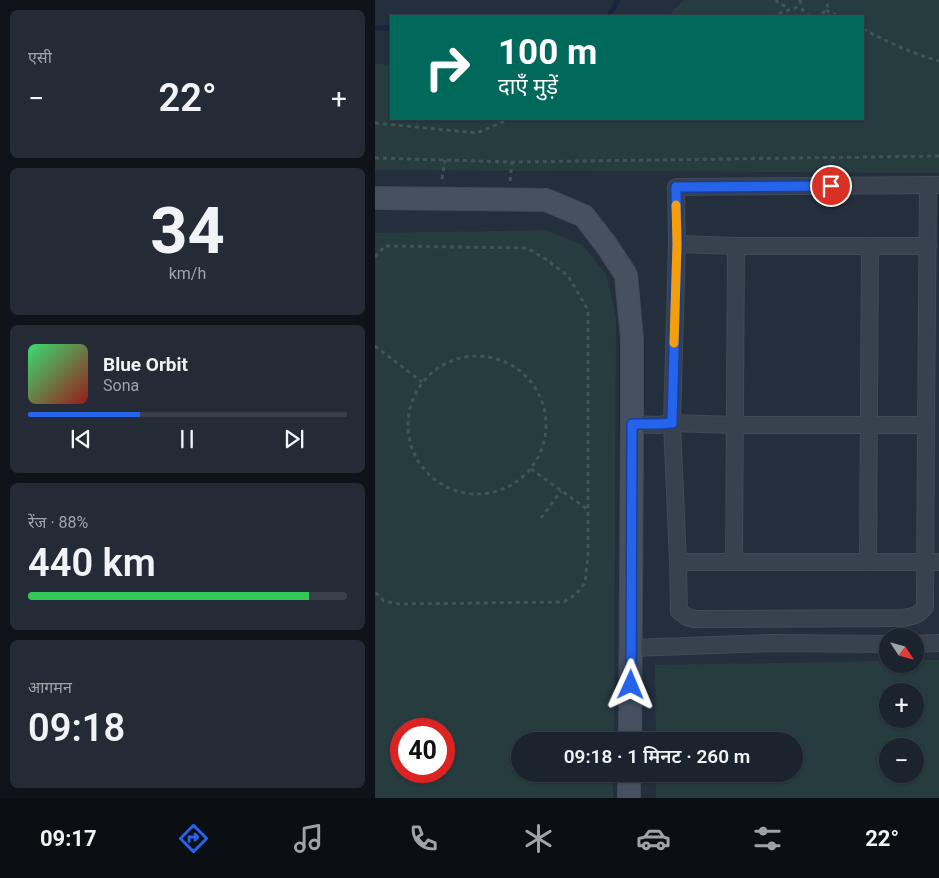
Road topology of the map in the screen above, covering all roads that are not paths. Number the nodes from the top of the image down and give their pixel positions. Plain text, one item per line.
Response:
1 (933, 185) edge
2 (375, 198) edge
3 (677, 244) junction
4 (736, 246) junction
5 (870, 246) junction
6 (927, 246) junction
7 (672, 423) junction
8 (632, 424) junction
9 (735, 424) junction
10 (869, 425) junction
11 (926, 425) junction
12 (678, 562) junction
13 (734, 562) junction
14 (868, 562) junction
15 (932, 562) edge
16 (939, 643) edge
17 (879, 644) edge
18 (924, 644) edge
19 (631, 648) junction
20 (630, 732) edge
21 (629, 782) edge
22 (629, 798) edge

1 - 3 street
1 - 6 street
2 - 8 street
3 - 4 street
3 - 7 street
4 - 5 street
4 - 9 street
5 - 6 street
5 - 10 street
6 - 11 street
7 - 8 street
7 - 9 street
7 - 12 street
8 - 19 street
9 - 10 street
9 - 13 street
10 - 11 street
10 - 14 street
11 - 15 street
12 - 13 street
12 - 15 street
13 - 14 street
14 - 15 street
16 - 18 street
17 - 19 street
19 - 20 street
21 - 22 street

